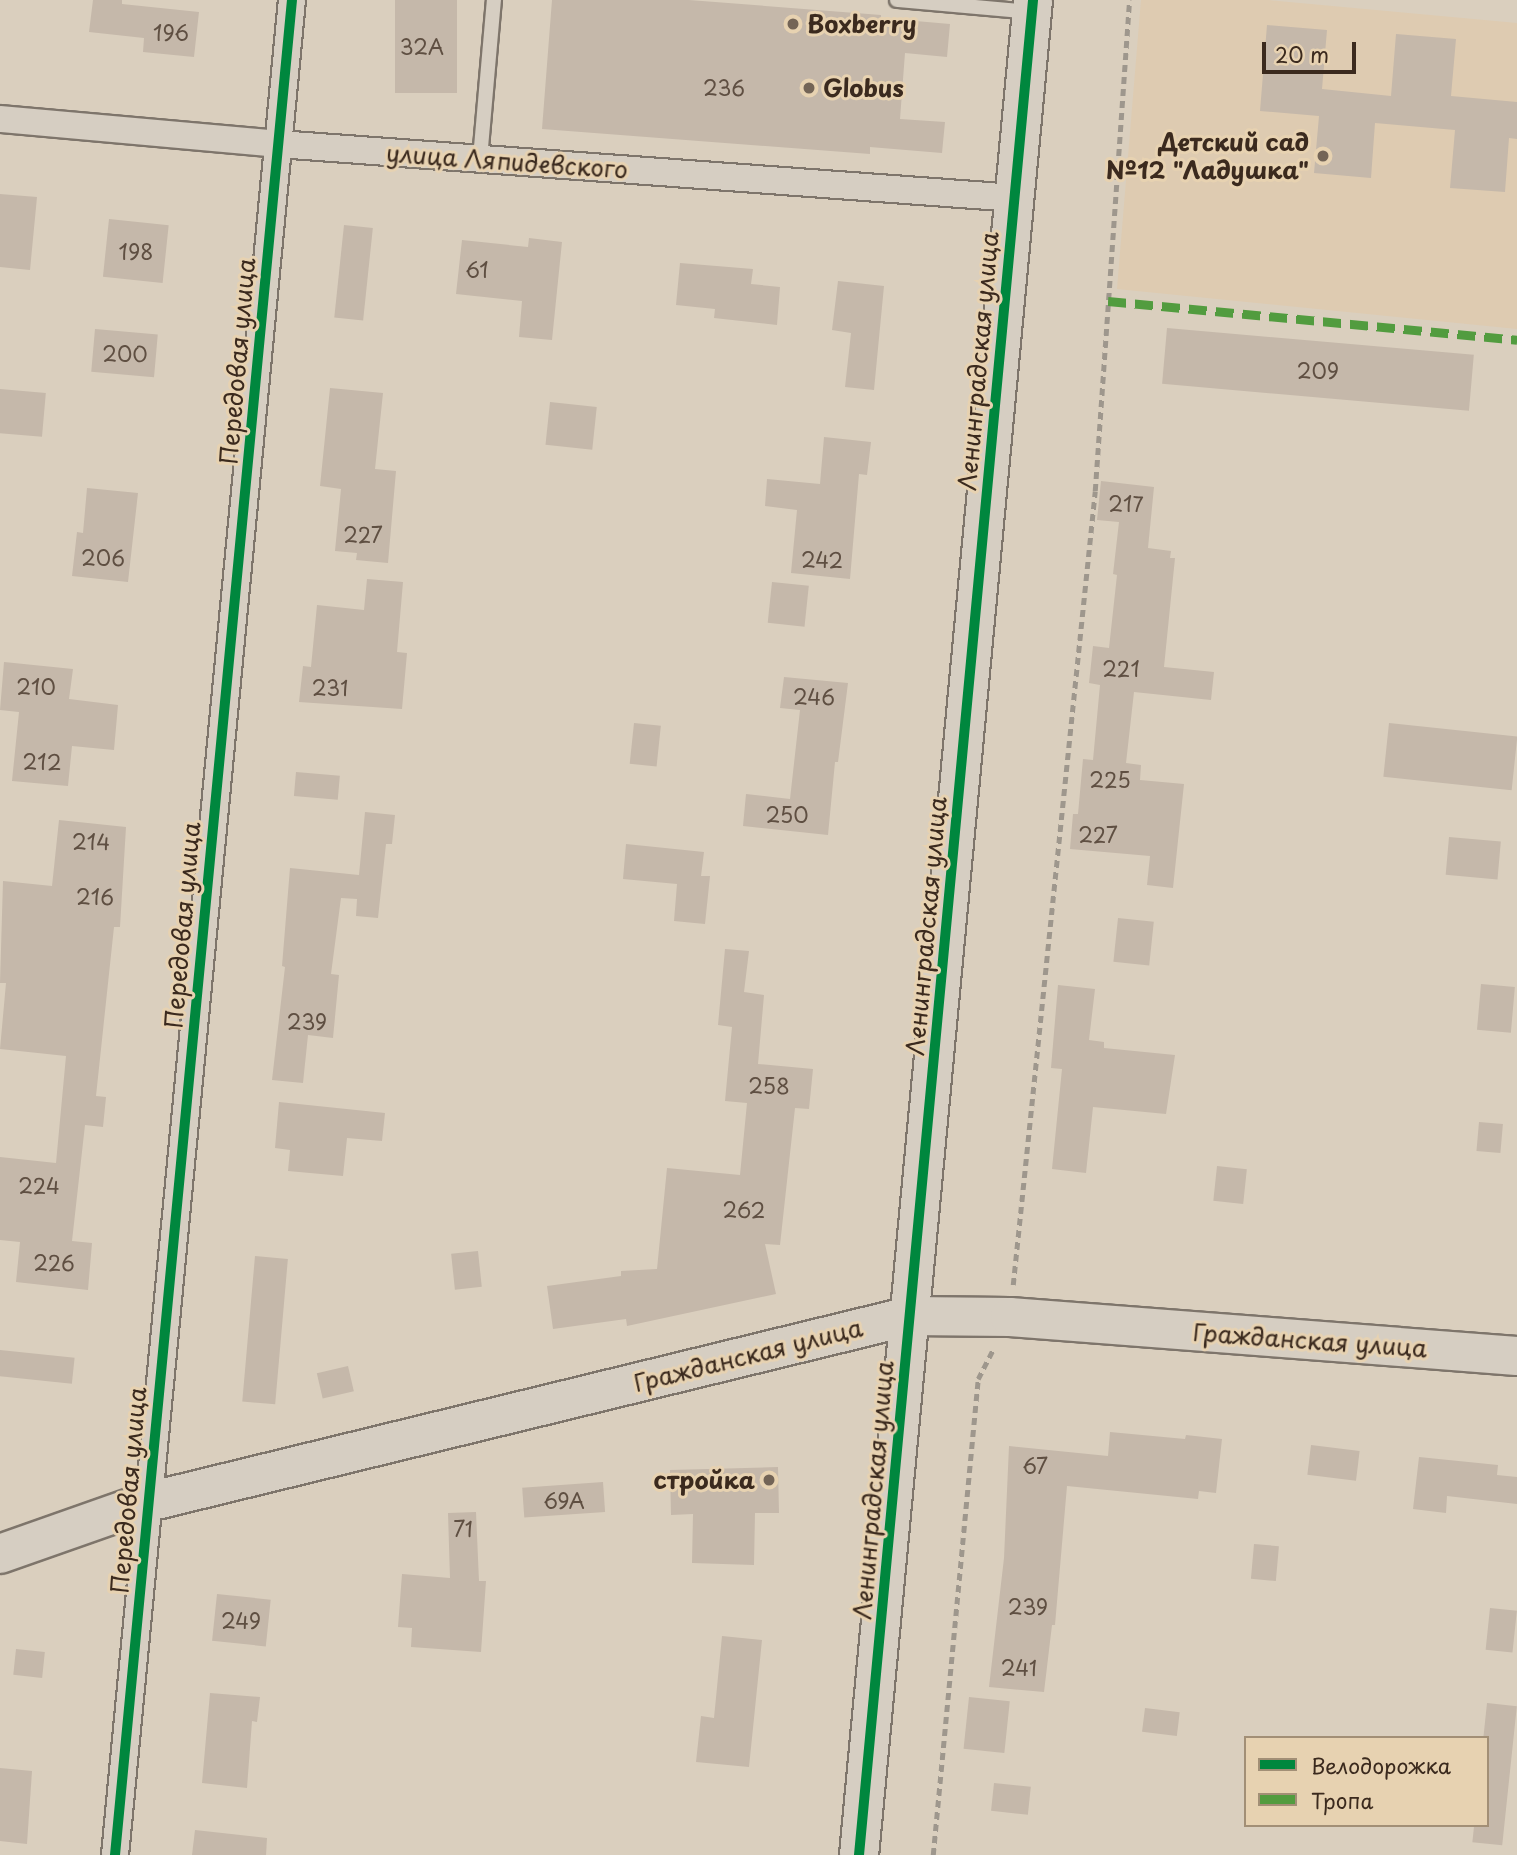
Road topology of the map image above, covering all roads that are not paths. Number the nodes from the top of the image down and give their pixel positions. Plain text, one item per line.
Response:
1 (292, 0) edge
2 (494, 0) edge
3 (897, 0) edge
4 (1032, 6) edge
5 (0, 119) edge
6 (278, 144) junction
7 (480, 159) junction
8 (1014, 198) junction
9 (910, 1315) junction
10 (1517, 1356) edge
11 (148, 1502) junction
12 (0, 1554) edge
13 (115, 1855) edge
14 (859, 1855) edge

1 - 6 street, Передовая улица
2 - 7 lane
3 - 4 lane
4 - 8 street, Ленинградская улица
5 - 6 street, улица Ляпидевского
6 - 7 street, улица Ляпидевского
6 - 11 street, Передовая улица
7 - 8 street, улица Ляпидевского
8 - 9 street, Ленинградская улица
9 - 10 street, Гражданская улица
9 - 11 street, Гражданская улица
9 - 14 street, Ленинградская улица
11 - 12 street, Гражданская улица
11 - 13 street, Передовая улица

